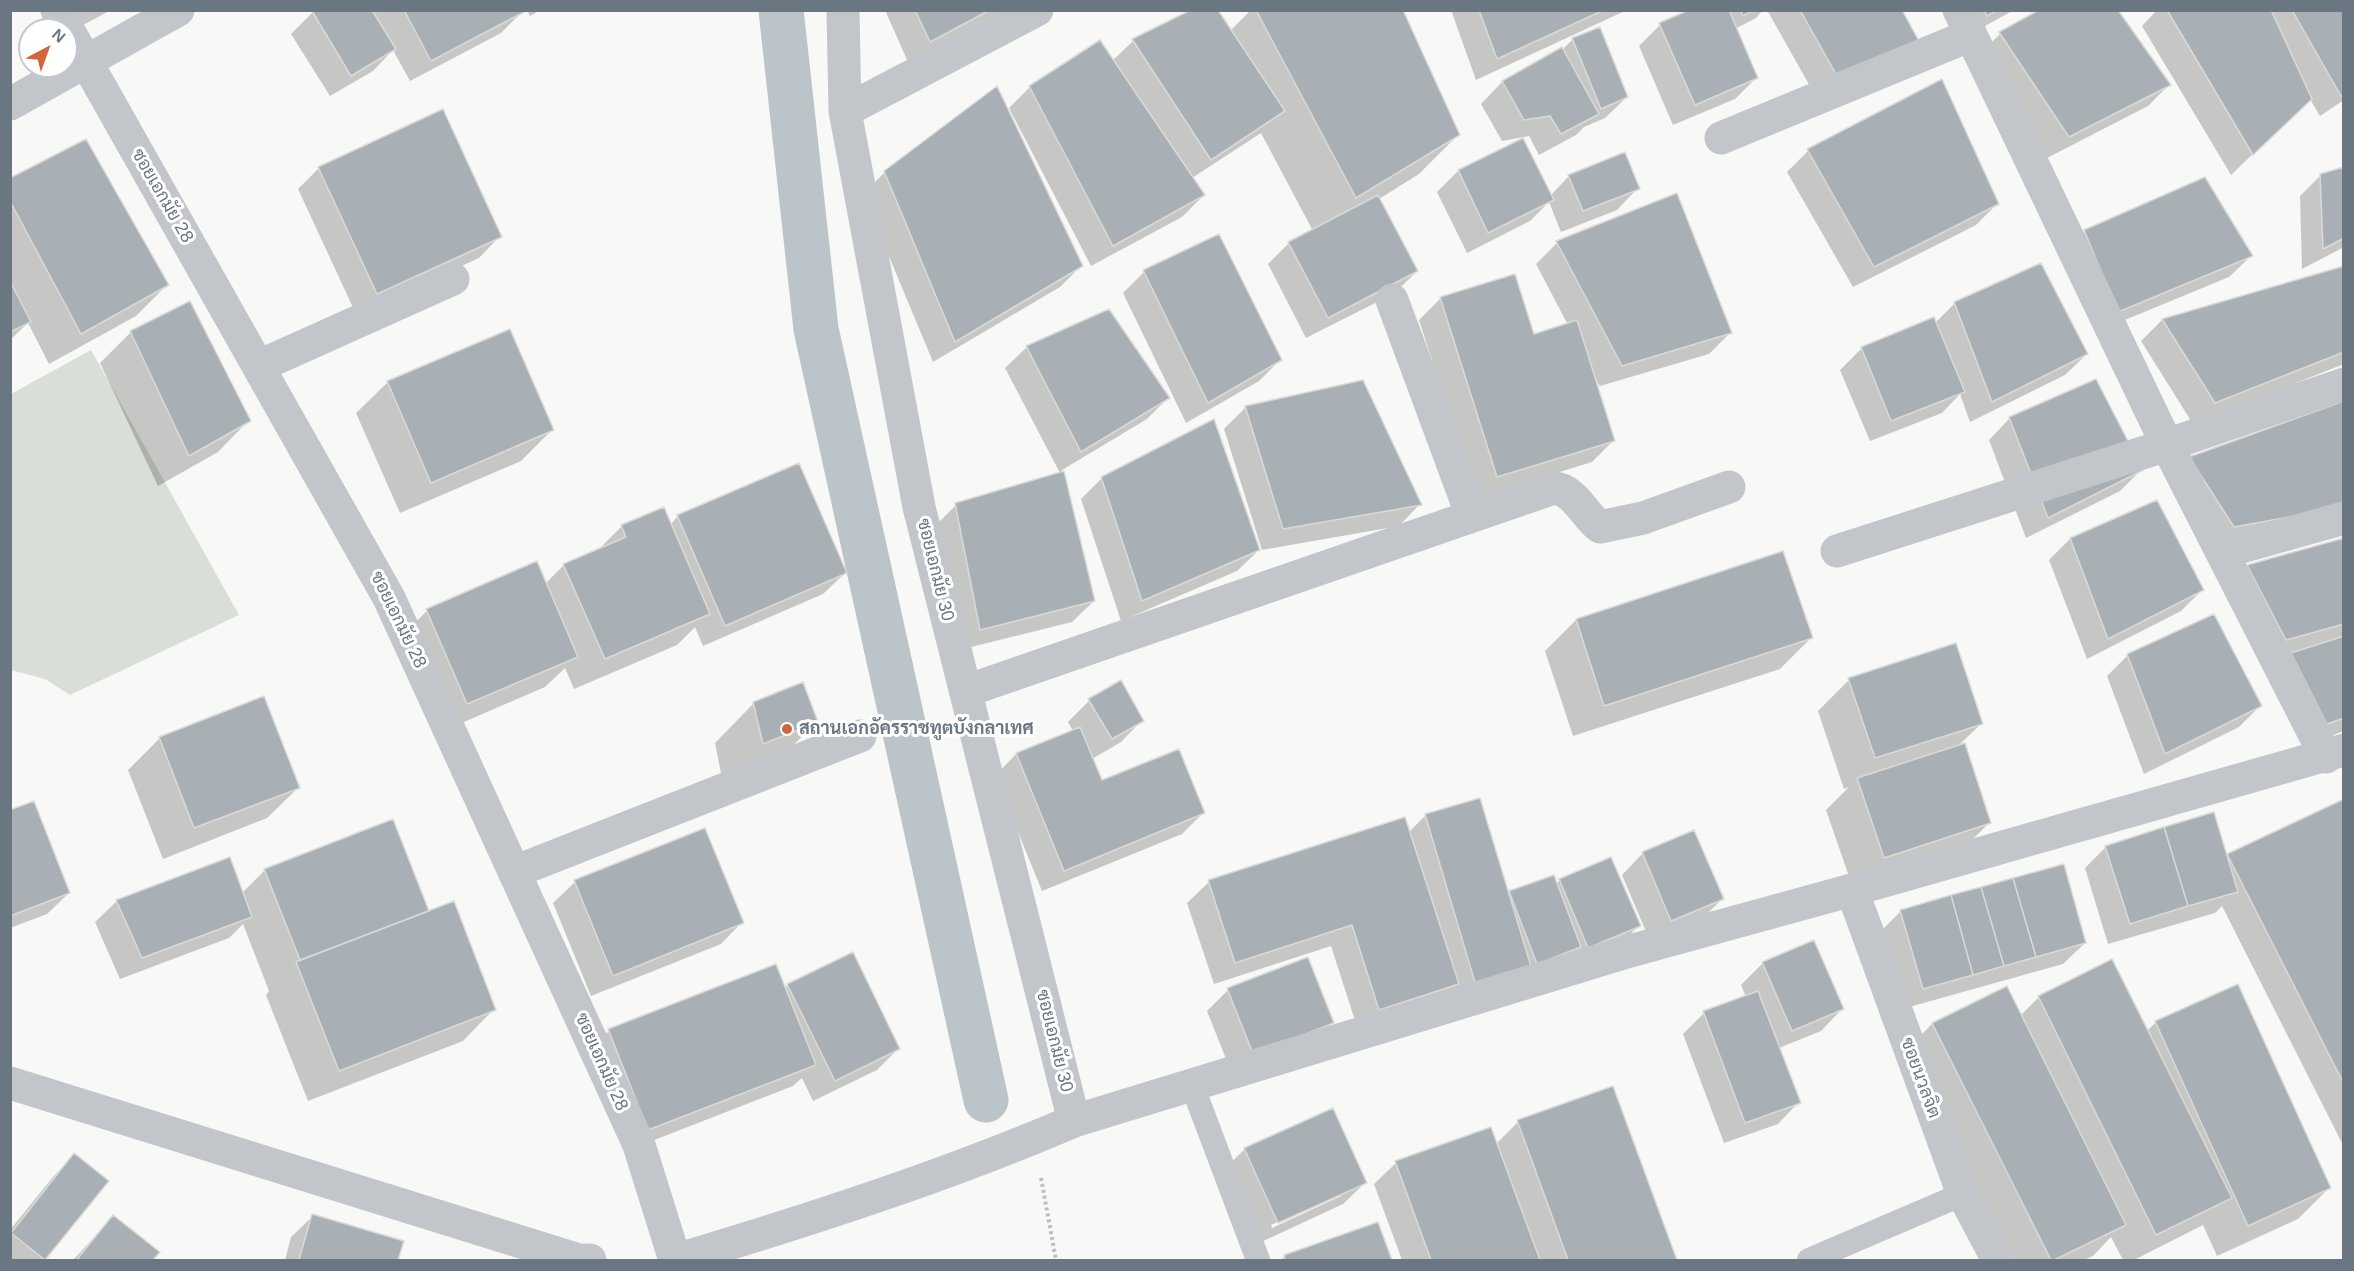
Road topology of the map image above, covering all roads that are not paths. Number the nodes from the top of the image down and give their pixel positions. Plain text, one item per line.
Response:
1 (57, 10) edge
2 (178, 10) edge
3 (843, 10) edge
4 (1037, 10) edge
5 (1968, 18) edge
6 (86, 62) junction
7 (10, 104) edge
8 (845, 111) junction
9 (1721, 138) dead end
10 (453, 279) dead end
11 (1392, 300) dead end
12 (259, 366) junction
13 (2343, 384) edge
14 (2167, 444) junction
15 (1729, 487) dead end
16 (1472, 516) junction
17 (2343, 518) edge
18 (1837, 551) dead end
19 (2223, 552) junction
20 (966, 691) junction
21 (860, 736) dead end
22 (2335, 754) edge
23 (514, 872) junction
24 (1852, 890) junction
25 (10, 1083) edge
26 (1192, 1085) junction
27 (1074, 1121) junction
28 (1963, 1194) junction
29 (590, 1260) edge
30 (676, 1260) edge
31 (1258, 1260) edge
32 (1809, 1260) edge
33 (1998, 1260) edge

1 - 6 street, ซอยเอกมัย 28
2 - 6 street
3 - 8 street, ซอยเอกมัย 30
4 - 8 street
5 - 9 street
5 - 14 street
6 - 7 street
6 - 12 street, ซอยเอกมัย 28
8 - 20 street, ซอยเอกมัย 30
10 - 12 street
11 - 16 street
12 - 23 street, ซอยเอกมัย 28
13 - 14 street
14 - 18 street
14 - 19 street
15 - 16 street
16 - 20 street
17 - 19 street
19 - 22 street
20 - 27 street, ซอยเอกมัย 30
21 - 23 street
22 - 24 street
23 - 30 street, ซอยเอกมัย 28
24 - 26 street
24 - 28 street, ซอยนวลจิต
25 - 29 street
26 - 27 street
26 - 31 lane
27 - 30 street
28 - 32 lane
28 - 33 street, ซอยนวลจิต

